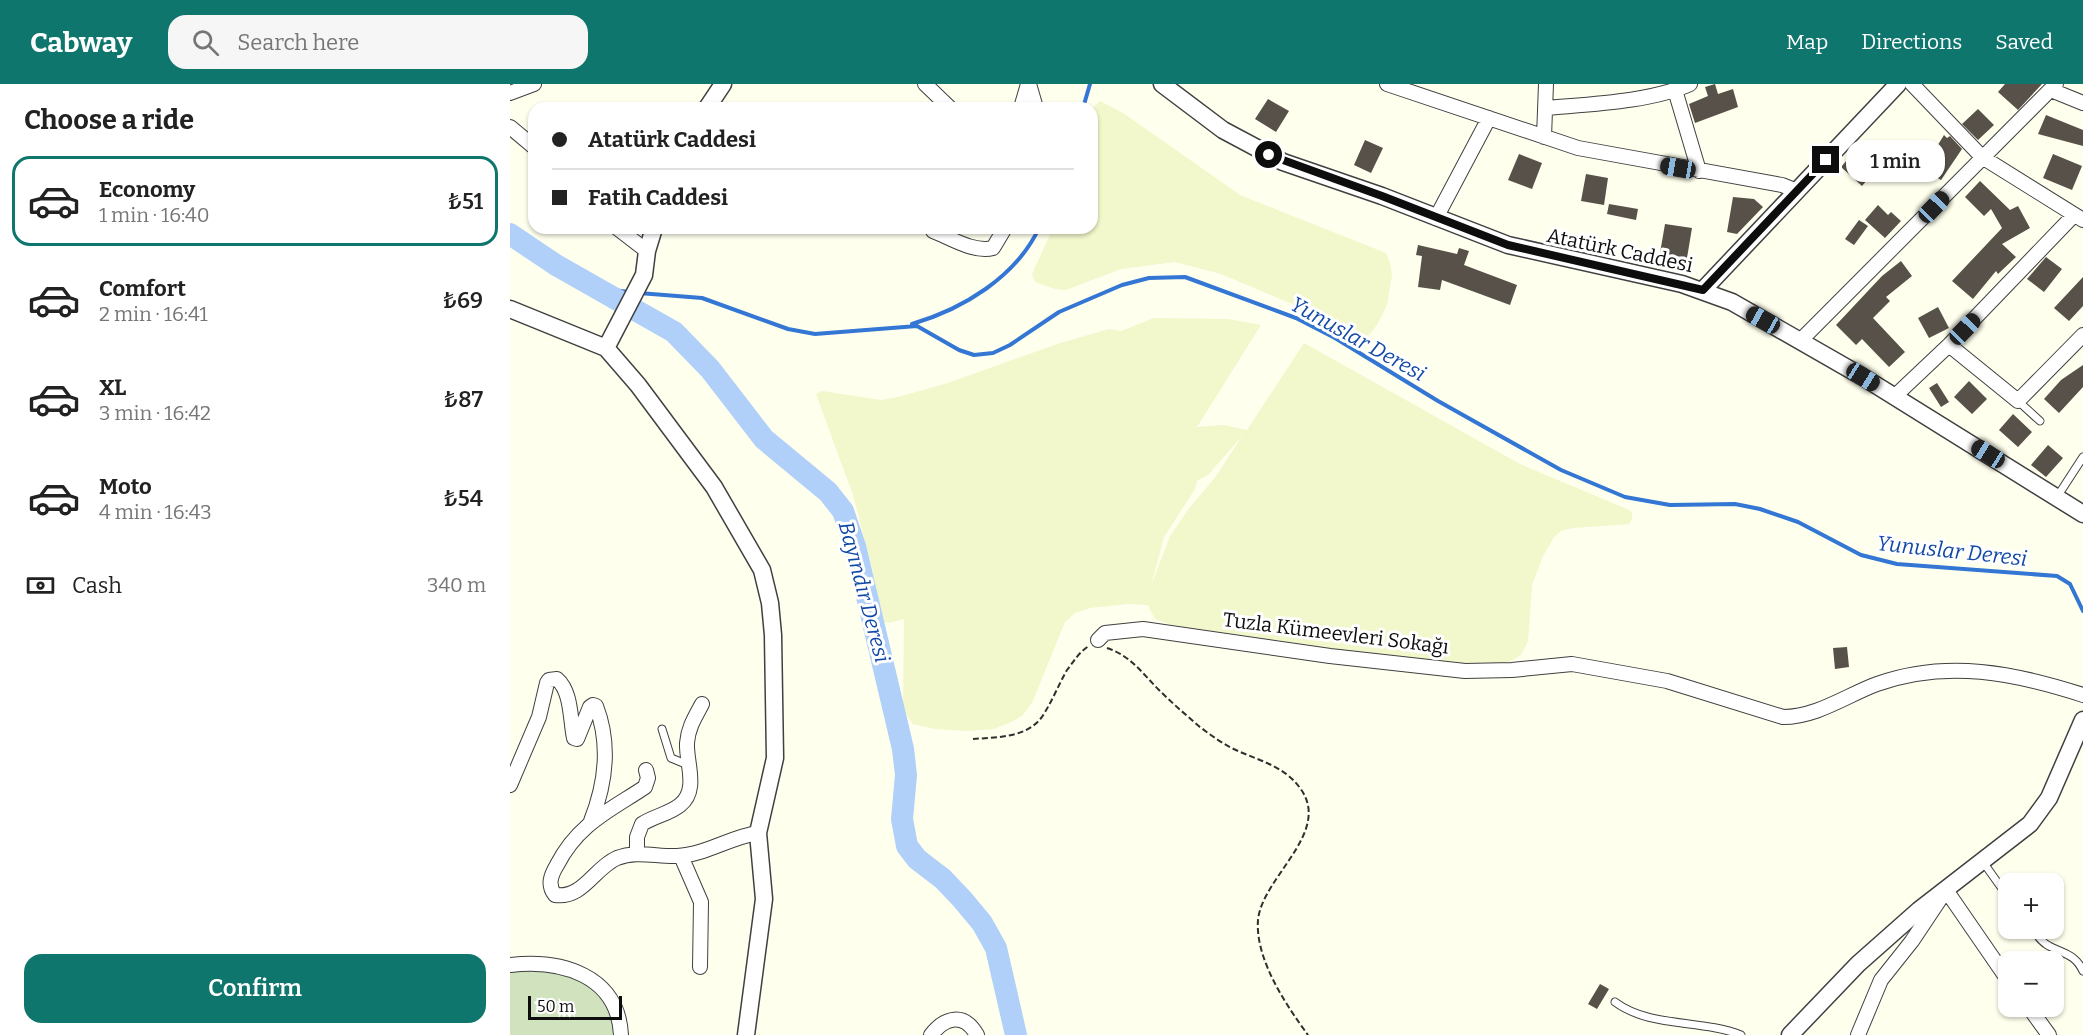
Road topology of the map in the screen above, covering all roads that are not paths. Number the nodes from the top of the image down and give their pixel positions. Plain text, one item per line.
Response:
1 (534, 84) edge
2 (723, 84) edge
3 (925, 84) edge
4 (1028, 84) edge
5 (1162, 84) edge
6 (1387, 84) edge
7 (1546, 84) edge
8 (1690, 84) edge
9 (1898, 84) edge
10 (1912, 84) edge
11 (2054, 87) edge
12 (1173, 89) edge
13 (1675, 90) junction
14 (510, 93) edge
15 (711, 102) edge
16 (944, 102) edge
17 (1023, 102) edge
18 (1034, 102) edge
19 (2083, 103) edge
20 (1546, 108) junction
21 (1489, 118) junction
22 (510, 127) edge
23 (1544, 137) junction
24 (528, 142) edge
25 (1982, 157) junction
26 (1699, 171) junction
27 (1797, 191) junction
28 (1436, 218) junction
29 (2078, 218) edge
30 (634, 234) edge
31 (652, 234) edge
32 (940, 234) edge
33 (1001, 234) edge
34 (647, 251) junction
35 (1703, 290) junction
36 (510, 309) edge
37 (2083, 335) edge
38 (1801, 340) junction
39 (1949, 345) junction
40 (606, 348) junction
41 (1895, 396) junction
42 (2018, 401) junction
43 (2040, 421) dead end
44 (2083, 457) edge
45 (2057, 497) junction
46 (2083, 514) edge
47 (1098, 640) road end
48 (2083, 695) edge
49 (702, 704) dead end
50 (2083, 720) edge
51 (662, 729) dead end
52 (689, 765) junction
53 (646, 770) dead end
54 (510, 785) edge
55 (591, 821) junction
56 (758, 833) junction
57 (638, 854) junction
58 (681, 856) junction
59 (1983, 862) junction
60 (1998, 883) edge
61 (1946, 890) junction
62 (2042, 939) edge
63 (510, 965) edge
64 (1998, 965) edge
65 (700, 967) dead end
66 (2083, 971) edge
67 (1615, 1002) dead end
68 (2036, 1017) edge
69 (621, 1035) edge
70 (746, 1035) edge
71 (931, 1035) edge
72 (977, 1035) edge
73 (1741, 1035) edge
74 (1790, 1035) edge
75 (1858, 1035) edge
76 (2049, 1035) edge

1 - 14 street
2 - 15 street
3 - 16 street
4 - 17 street
4 - 18 street
5 - 12 street, Atatürk Caddesi
6 - 21 street
7 - 20 street
8 - 13 street
9 - 27 street
10 - 25 street
11 - 19 street
11 - 25 street
12 - 28 street, Atatürk Caddesi
13 - 20 street
13 - 26 street
20 - 23 street
21 - 23 street
21 - 28 street
22 - 24 street
23 - 26 street
25 - 29 street
25 - 38 street
26 - 27 street
27 - 35 street
28 - 35 street, Atatürk Caddesi
29 - 39 street
30 - 34 street
31 - 34 street
32 - 33 street
34 - 40 street
35 - 38 street, Atatürk Caddesi
36 - 40 street
37 - 42 street
38 - 41 street, Atatürk Caddesi
39 - 41 street
39 - 42 street
40 - 56 street
41 - 45 street, Atatürk Caddesi
42 - 43 lane
44 - 45 lane
45 - 46 street, Atatürk Caddesi
47 - 48 street, Tuzla Kümeevleri Sokağı
49 - 52 street
50 - 59 street
51 - 52 lane
52 - 57 street
53 - 55 street
54 - 55 street
55 - 57 street
56 - 58 street
56 - 70 street
57 - 58 street
58 - 65 street
59 - 60 lane
59 - 61 street
61 - 64 street
61 - 74 street
61 - 75 street
62 - 66 lane
63 - 69 street
67 - 73 lane
68 - 76 street
71 - 72 street

